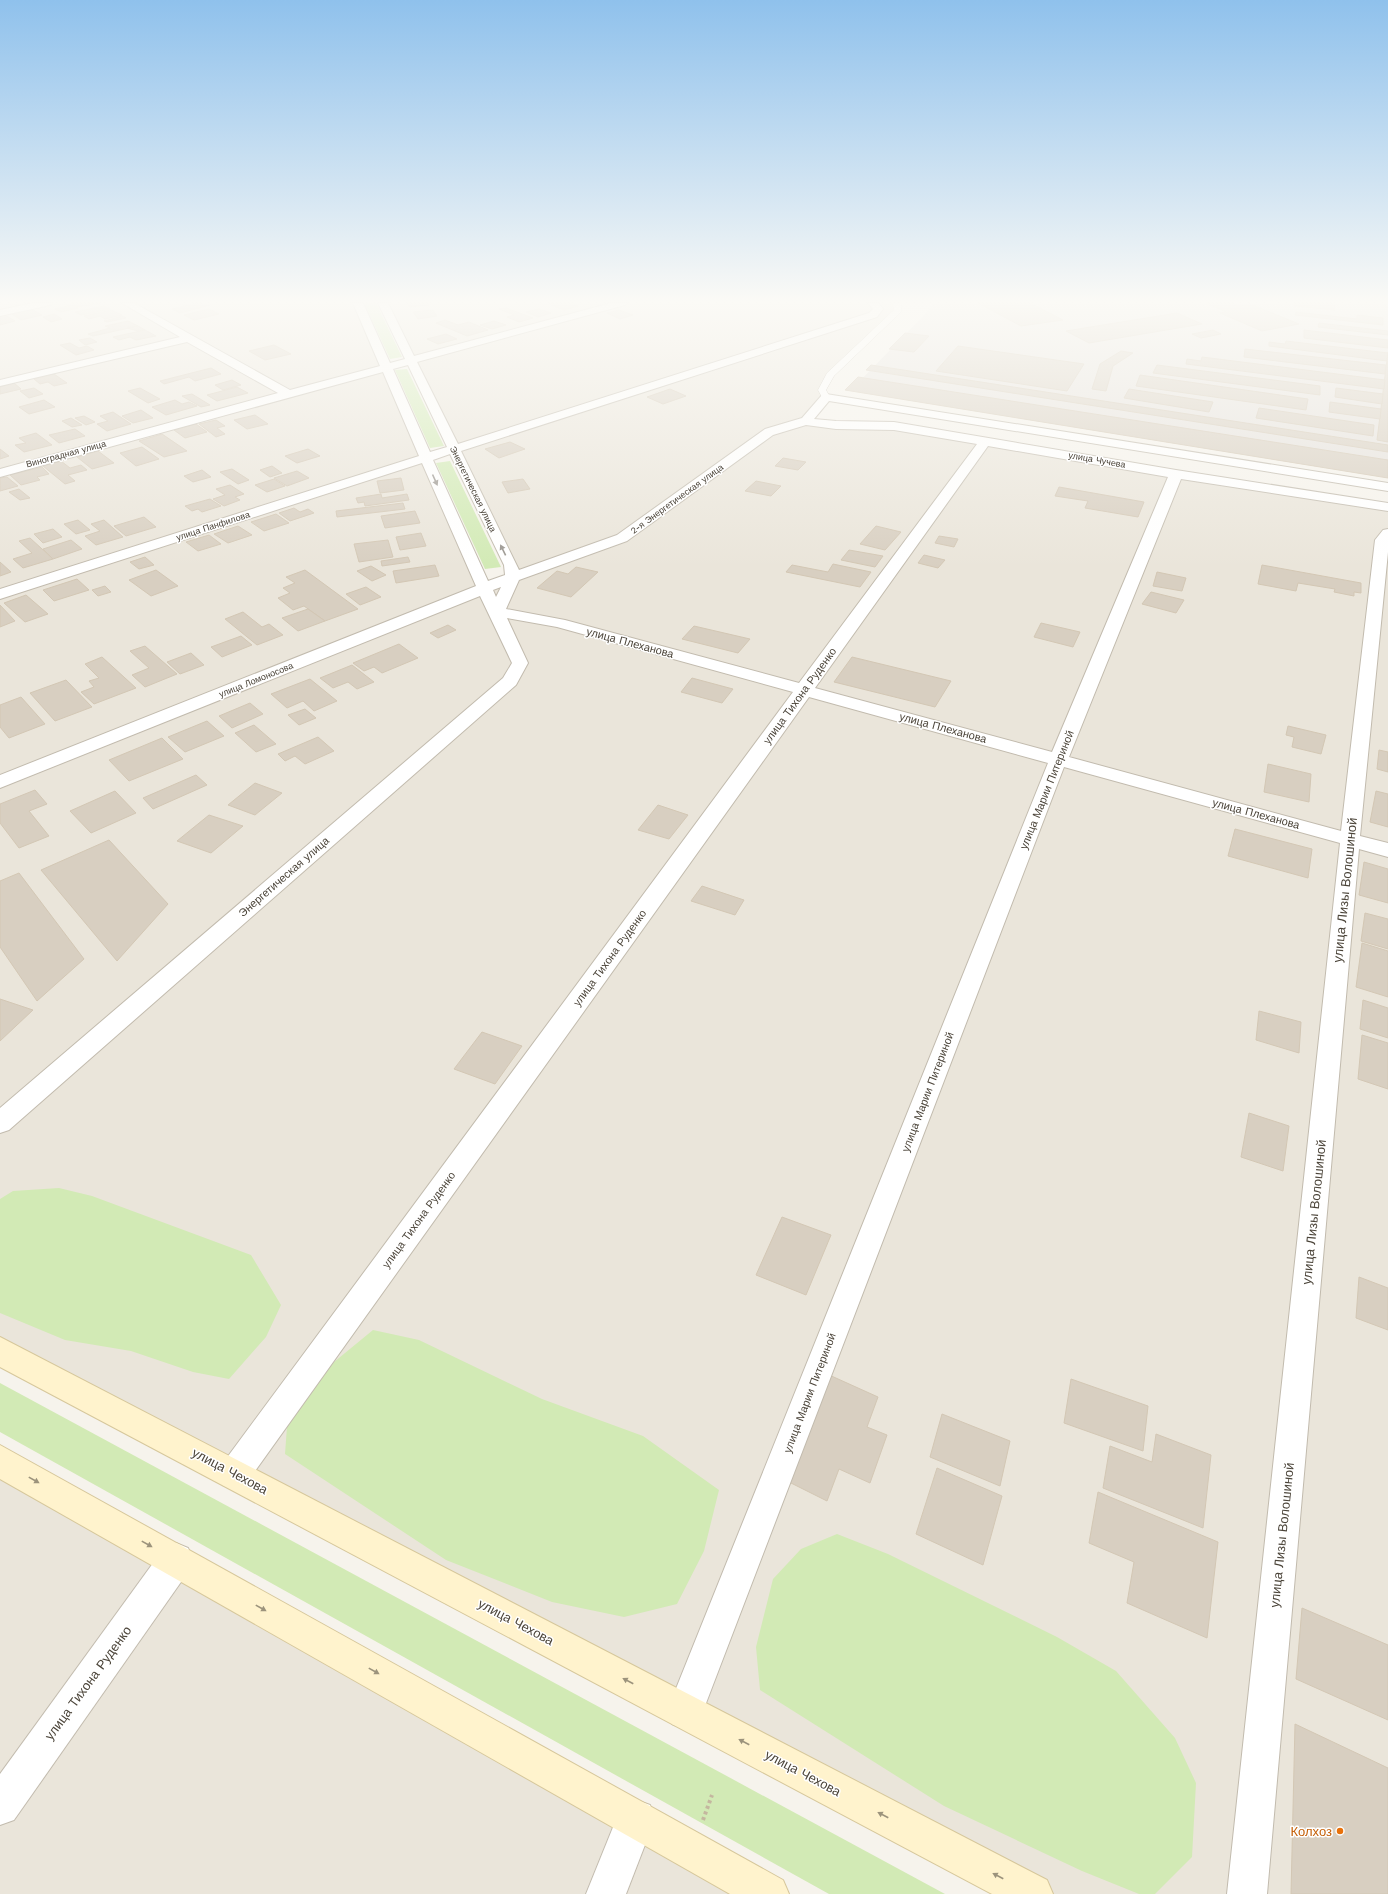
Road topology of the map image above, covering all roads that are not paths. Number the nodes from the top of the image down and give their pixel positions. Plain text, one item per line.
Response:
1 (283, 391) edge
2 (297, 391) edge
3 (396, 391) edge
4 (425, 391) edge
5 (634, 391) edge
6 (823, 391) edge
7 (288, 394) junction
8 (826, 397) junction
9 (806, 420) junction
10 (985, 441) junction
11 (453, 449) junction
12 (425, 458) junction
13 (0, 473) edge
14 (1176, 474) junction
15 (1388, 487) edge
16 (1388, 507) edge
17 (1388, 533) edge
18 (513, 577) junction
19 (484, 589) junction
20 (0, 594) edge
21 (497, 612) junction
22 (804, 690) junction
23 (1058, 760) junction
24 (0, 782) edge
25 (1350, 839) junction
26 (1388, 850) edge
27 (0, 1123) edge
28 (0, 1351) edge
29 (0, 1461) edge
30 (234, 1474) junction
31 (176, 1560) junction
32 (685, 1711) junction
33 (0, 1806) edge
34 (636, 1820) junction
35 (606, 1894) edge
36 (769, 1894) edge
37 (1033, 1894) edge
38 (1248, 1894) edge

1 - 7 street
2 - 7 street, Виноградная улица
3 - 12 street, Энергетическая улица
4 - 11 street, Энергетическая улица
5 - 11 street, улица Панфилова
6 - 8 lane
7 - 13 street, Виноградная улица
8 - 9 street
8 - 15 street, улица Чучева
9 - 10 street, улица Чучева
9 - 18 street, 2-я Энергетическая улица
10 - 14 street, улица Чучева
10 - 22 street, улица Тихона Руденко
11 - 12 street, улица Панфилова
18 -> 11 street, Энергетическая улица
12 -> 19 street, Энергетическая улица
12 - 20 street, улица Панфилова
14 - 16 street, улица Чучева
14 - 23 street, улица Марии Питериной
17 - 25 street, улица Лизы Волошиной
18 - 19 street, улица Ломоносова
18 - 21 street
19 - 21 street, Энергетическая улица
19 - 24 street, улица Ломоносова
21 - 22 street, улица Плеханова
21 - 27 street, Энергетическая улица
22 - 23 street, улица Плеханова
22 - 30 street, улица Тихона Руденко
23 - 25 street, улица Плеханова
23 - 32 street, улица Марии Питериной
25 - 26 street, улица Плеханова
25 - 38 street, улица Лизы Волошиной
28 - 30 main road, улица Чехова
29 -> 31 main road
32 -> 30 main road, улица Чехова
31 - 33 street, улица Тихона Руденко
31 -> 34 main road
37 -> 32 main road, улица Чехова
34 - 35 street
34 - 36 main road

